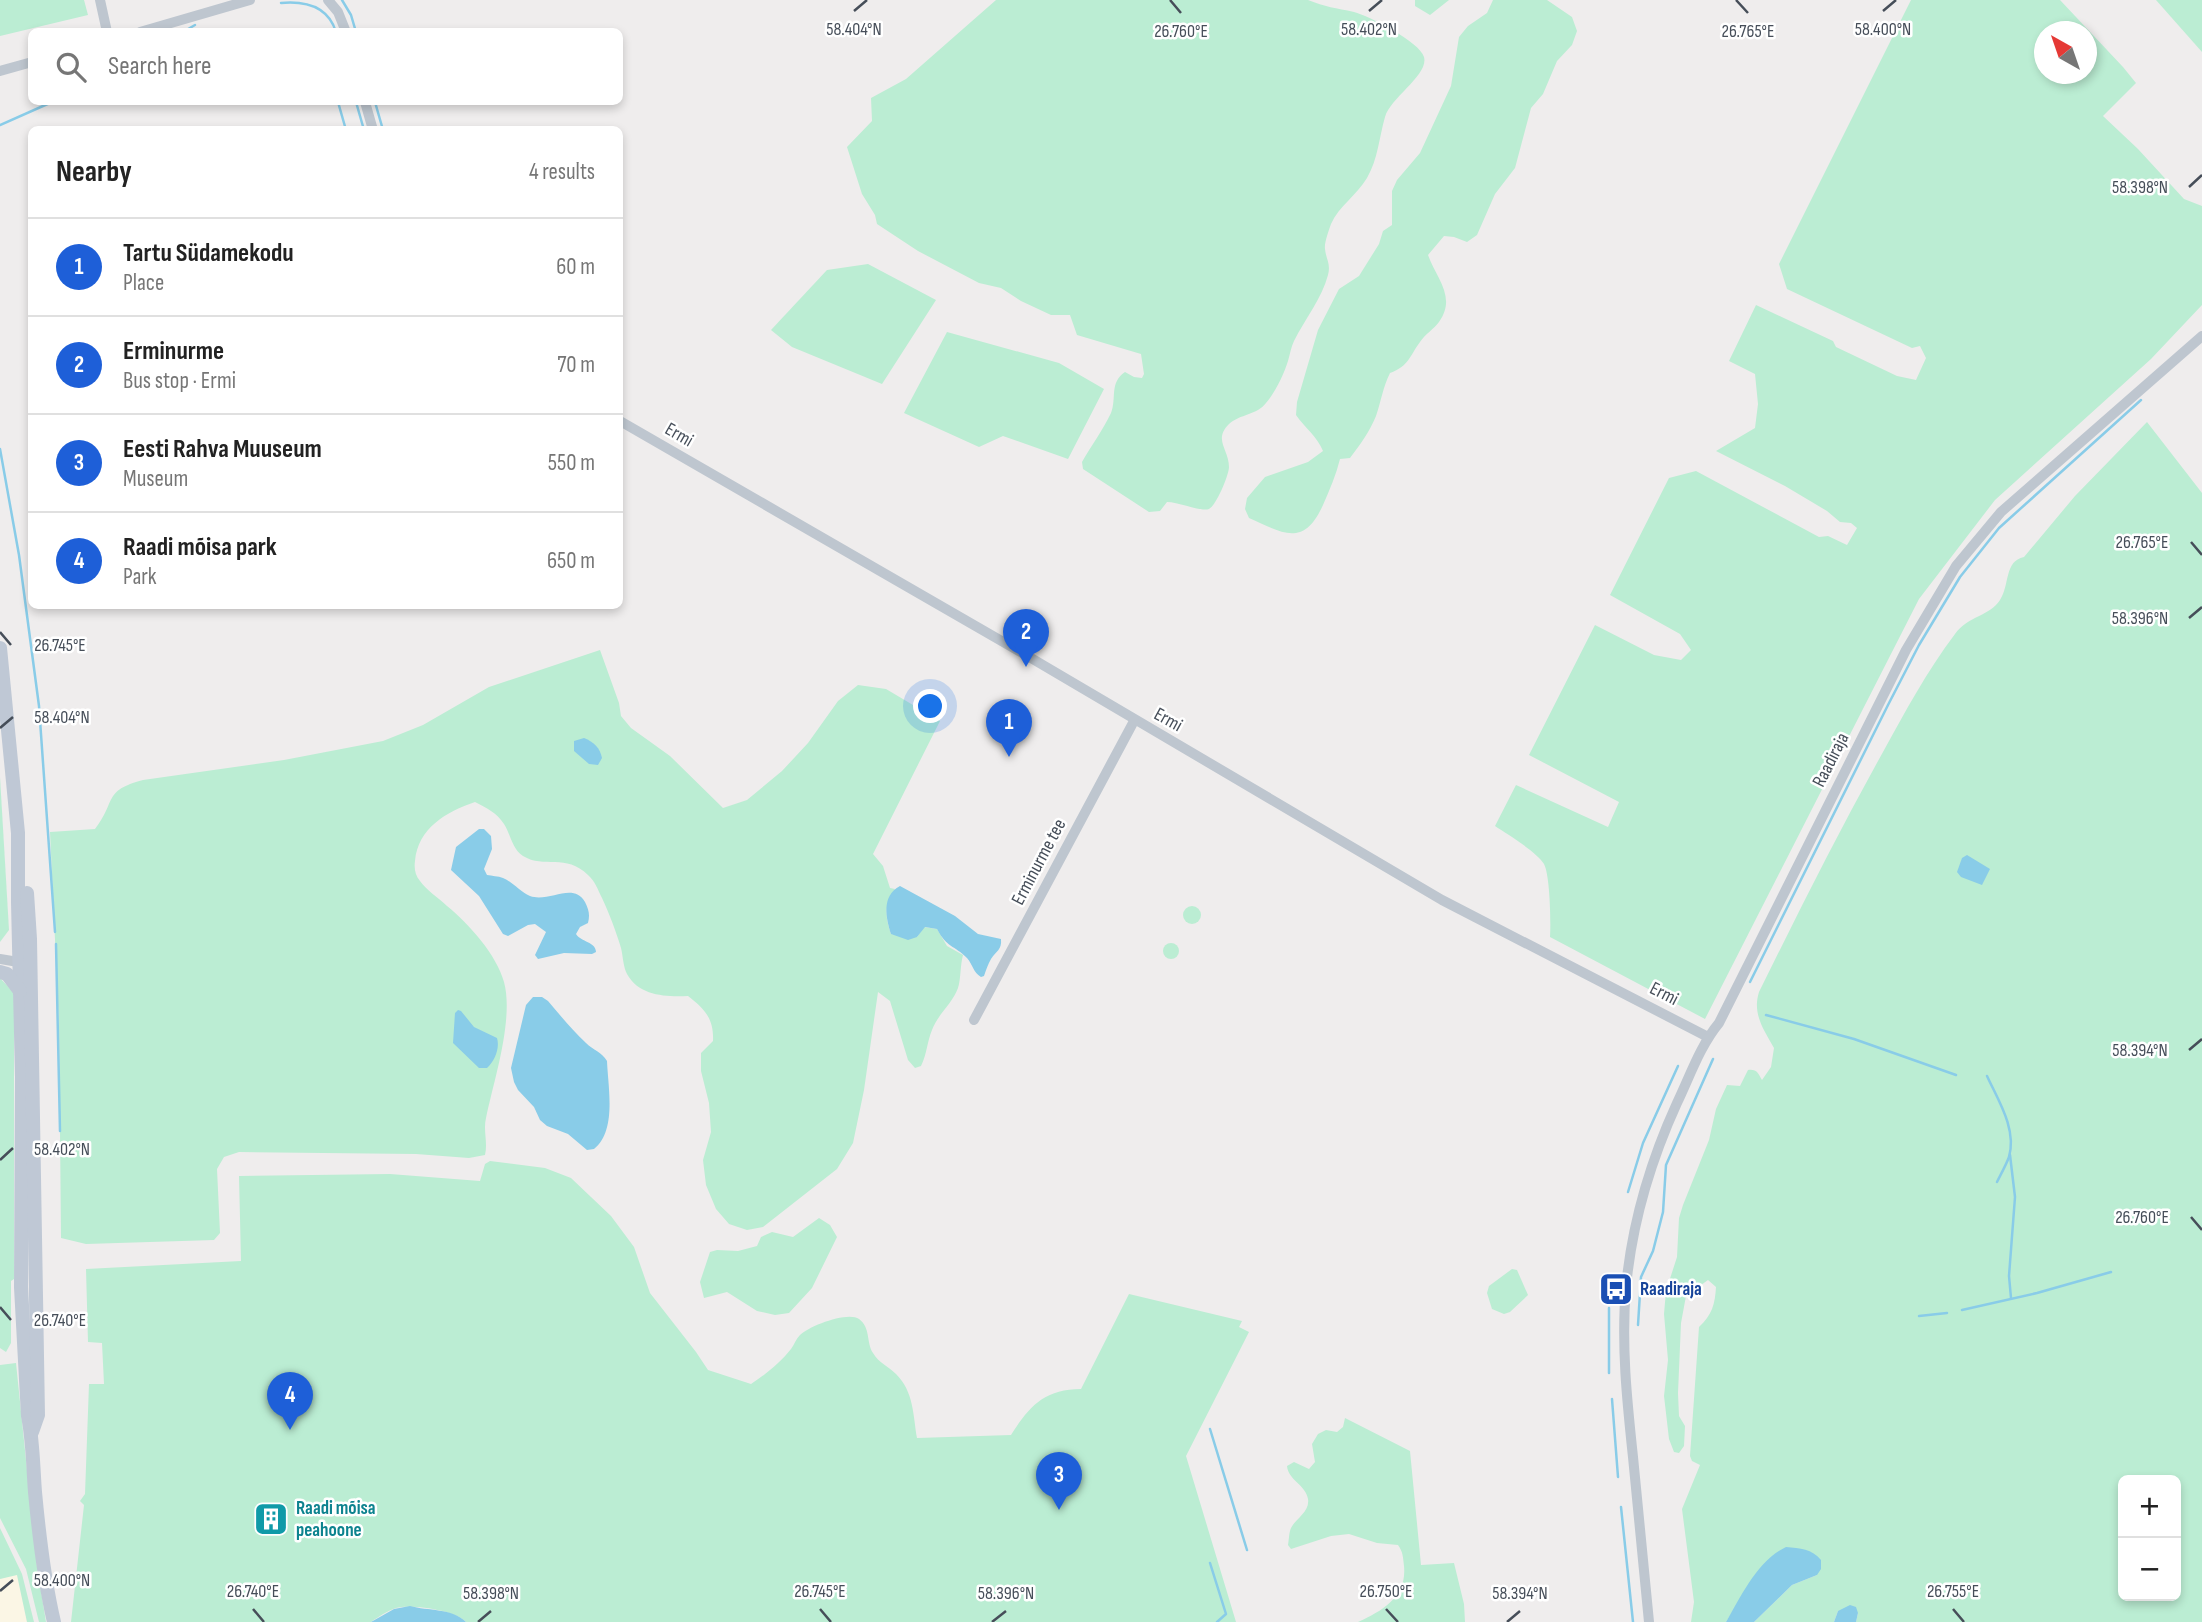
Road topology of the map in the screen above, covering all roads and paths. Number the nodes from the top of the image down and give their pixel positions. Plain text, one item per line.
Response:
1 (100, 0) edge
2 (250, 0) edge
3 (328, 0) edge
4 (106, 28) edge
5 (154, 28) edge
6 (344, 28) edge
7 (28, 63) edge
8 (0, 71) edge
9 (366, 105) edge
10 (372, 126) edge
11 (2202, 336) edge
12 (623, 423) edge
13 (0, 648) edge
14 (1134, 721) junction
15 (0, 959) edge
16 (25, 963) junction
17 (0, 970) edge
18 (20, 991) junction
19 (974, 1020) dead end
20 (1708, 1037) junction
21 (32, 1434) junction
22 (54, 1622) edge
23 (1649, 1622) edge

1 - 4 street
2 - 5 street
3 - 6 street
7 - 8 street
9 - 10 street
11 - 20 street, Raadiraja
12 - 14 street, Ermi
13 - 16 main road
14 - 19 street, Erminurme tee
14 - 20 street, Ermi
15 - 16 street
16 - 17 street
16 - 18 main road
16 - 21 main road
17 - 18 main road
18 - 21 main road
20 - 23 street, Raadiraja
21 - 22 main road

